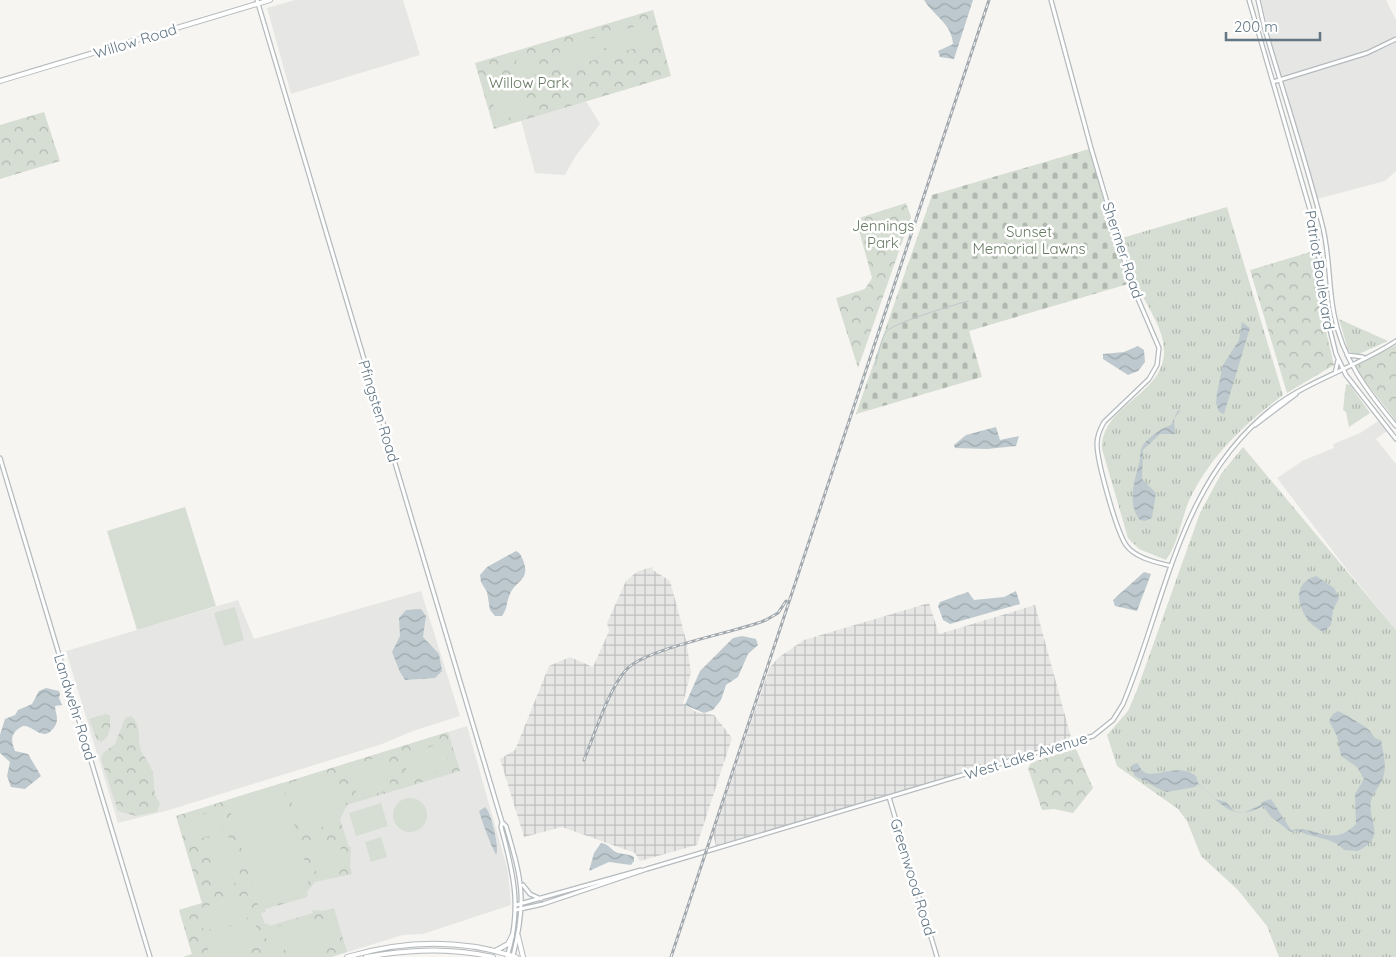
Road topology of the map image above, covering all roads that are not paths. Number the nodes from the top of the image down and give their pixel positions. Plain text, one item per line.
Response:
1 (270, 0) edge
2 (1051, 0) edge
3 (1249, 0) edge
4 (1258, 0) edge
5 (258, 2) edge
6 (1396, 39) edge
7 (1280, 80) junction
8 (0, 81) edge
9 (1273, 82) junction
10 (1396, 341) edge
11 (1346, 355) junction
12 (1366, 357) junction
13 (1338, 359) junction
14 (1351, 365) junction
15 (1343, 370) junction
16 (1334, 374) junction
17 (1396, 426) edge
18 (1396, 439) edge
19 (0, 458) edge
20 (1171, 566) junction
21 (889, 797) junction
22 (502, 822) junction
23 (647, 869) junction
24 (521, 883) junction
25 (542, 899) junction
26 (523, 904) junction
27 (516, 908) junction
28 (522, 909) junction
29 (512, 936) junction
30 (518, 936) junction
31 (495, 951) junction
32 (507, 956) edge
33 (150, 957) edge
34 (347, 957) edge
35 (366, 957) edge
36 (493, 957) edge
37 (514, 957) edge
38 (523, 957) edge
39 (937, 957) edge

1 - 5 main road, Willow Road
2 - 20 main road, Shermer Road
3 - 9 main road, Patriot Boulevard
4 - 7 main road, Patriot Boulevard
5 - 8 main road, Willow Road
5 - 22 main road, Pfingsten Road
6 - 7 main road
7 - 9 main road
7 - 11 main road, Patriot Boulevard
9 - 13 main road, Patriot Boulevard
10 - 12 main road, West Lake Avenue
11 - 12 main road
11 - 14 main road, Patriot Boulevard
12 - 14 main road, West Lake Avenue
13 - 15 main road, Patriot Boulevard
13 - 16 main road
14 - 15 main road, West Lake Avenue
14 - 17 main road, Patriot Boulevard
15 - 16 main road, West Lake Avenue
15 - 18 main road, Patriot Boulevard
16 - 20 main road, West Lake Avenue
19 - 33 main road, Landwehr Road
20 - 21 main road, West Lake Avenue
21 - 23 main road, West Lake Avenue
21 - 39 main road, Greenwood Road
22 - 24 main road, Pfingsten Road
22 - 27 main road, Pfingsten Road
23 - 25 main road, West Lake Avenue
23 - 28 main road, West Lake Avenue
24 - 25 main road
24 - 26 main road, Pfingsten Road
25 - 26 main road, West Lake Avenue
26 - 27 main road, West Lake Avenue
26 - 28 main road, Pfingsten Road
27 - 28 main road, West Lake Avenue
27 - 29 main road, Pfingsten Road
28 - 30 main road, Pfingsten Road
29 - 31 main road
29 - 32 main road, Pfingsten Road
30 - 37 main road, Pfingsten Road
30 - 38 main road
31 - 32 main road
31 - 34 main road
32 - 37 main road
35 - 36 main road

